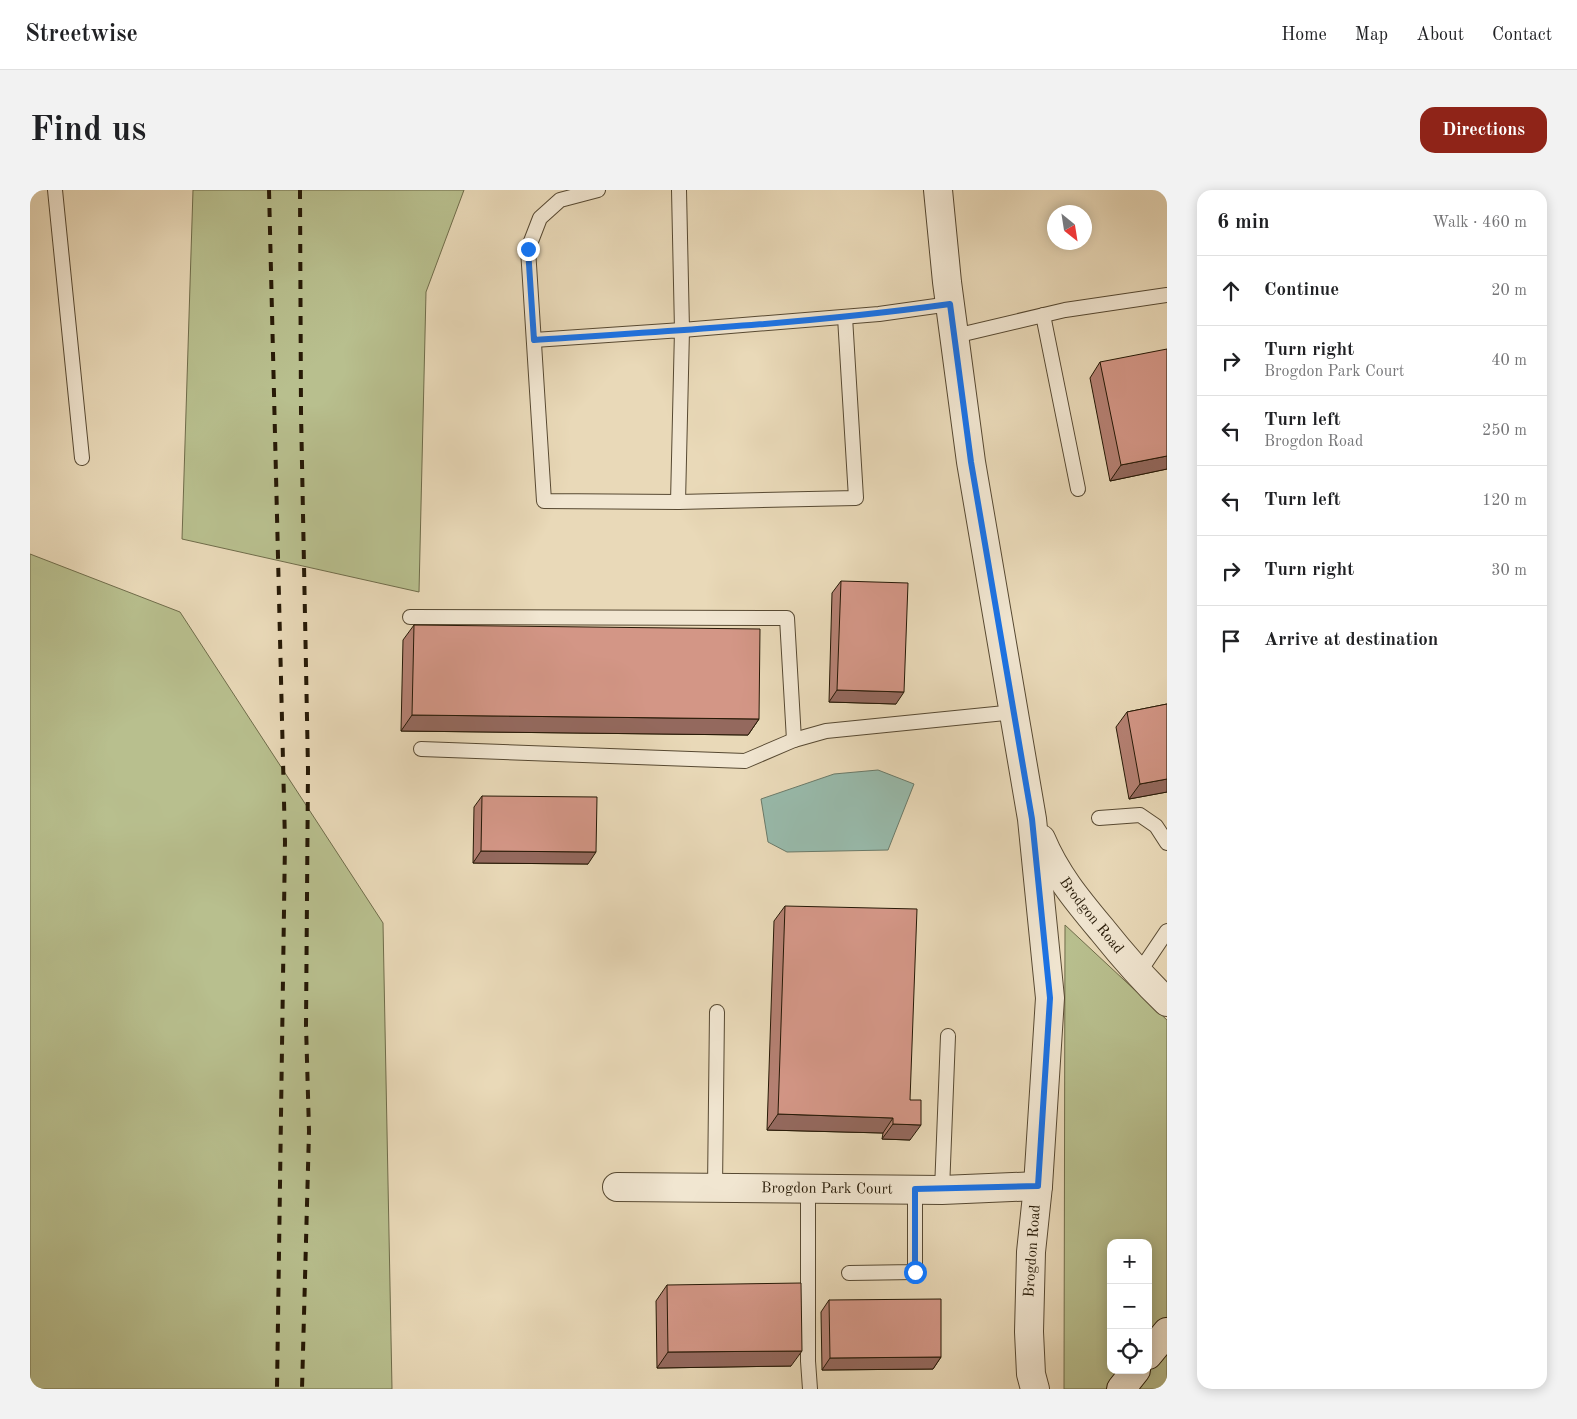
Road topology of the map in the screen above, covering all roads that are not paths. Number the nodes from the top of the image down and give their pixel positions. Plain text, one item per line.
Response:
1 (55, 190) edge
2 (598, 190) edge
3 (679, 190) edge
4 (938, 190) edge
5 (1167, 295) edge
6 (950, 304) junction
7 (1043, 315) junction
8 (845, 317) junction
9 (682, 330) junction
10 (955, 336) junction
11 (534, 340) junction
12 (82, 458) dead end
13 (1078, 489) dead end
14 (678, 502) junction
15 (410, 618) dead end
16 (1015, 712) junction
17 (794, 740) junction
18 (422, 748) dead end
19 (1099, 818) dead end
20 (1032, 819) junction
21 (1167, 843) edge
22 (1167, 931) edge
23 (1138, 974) junction
24 (1167, 1002) edge
25 (717, 1012) dead end
26 (948, 1036) dead end
27 (1038, 1186) junction
28 (617, 1187) dead end
29 (715, 1188) junction
30 (808, 1188) junction
31 (928, 1189) junction
32 (849, 1273) dead end
33 (1167, 1332) edge
34 (1152, 1350) edge
35 (1133, 1374) edge
36 (810, 1389) edge
37 (1035, 1389) edge
38 (1120, 1389) edge

1 - 12 lane
2 - 11 lane
3 - 9 lane
4 - 6 street, Brogdon Road
5 - 7 lane
6 - 8 lane
6 - 10 street, Brogdon Road
7 - 10 lane
7 - 13 lane
8 - 9 lane
8 - 14 lane
9 - 11 lane
9 - 14 lane
10 - 16 street, Brogdon Road
11 - 14 lane
15 - 17 lane
16 - 17 lane
16 - 20 street, Brogdon Road
17 - 18 lane
19 - 21 lane
20 - 23 street, Brodgon Road
20 - 27 street, Brogdon Road
22 - 23 lane
23 - 24 street, Brodgon Road
25 - 29 lane
26 - 31 lane
27 - 31 street, Brogdon Park Court
27 - 37 street, Brogdon Road
28 - 29 street, Brogdon Park Court
29 - 30 street, Brogdon Park Court
30 - 31 street, Brogdon Park Court
30 - 36 lane
31 - 32 lane
33 - 34 street
35 - 38 street

